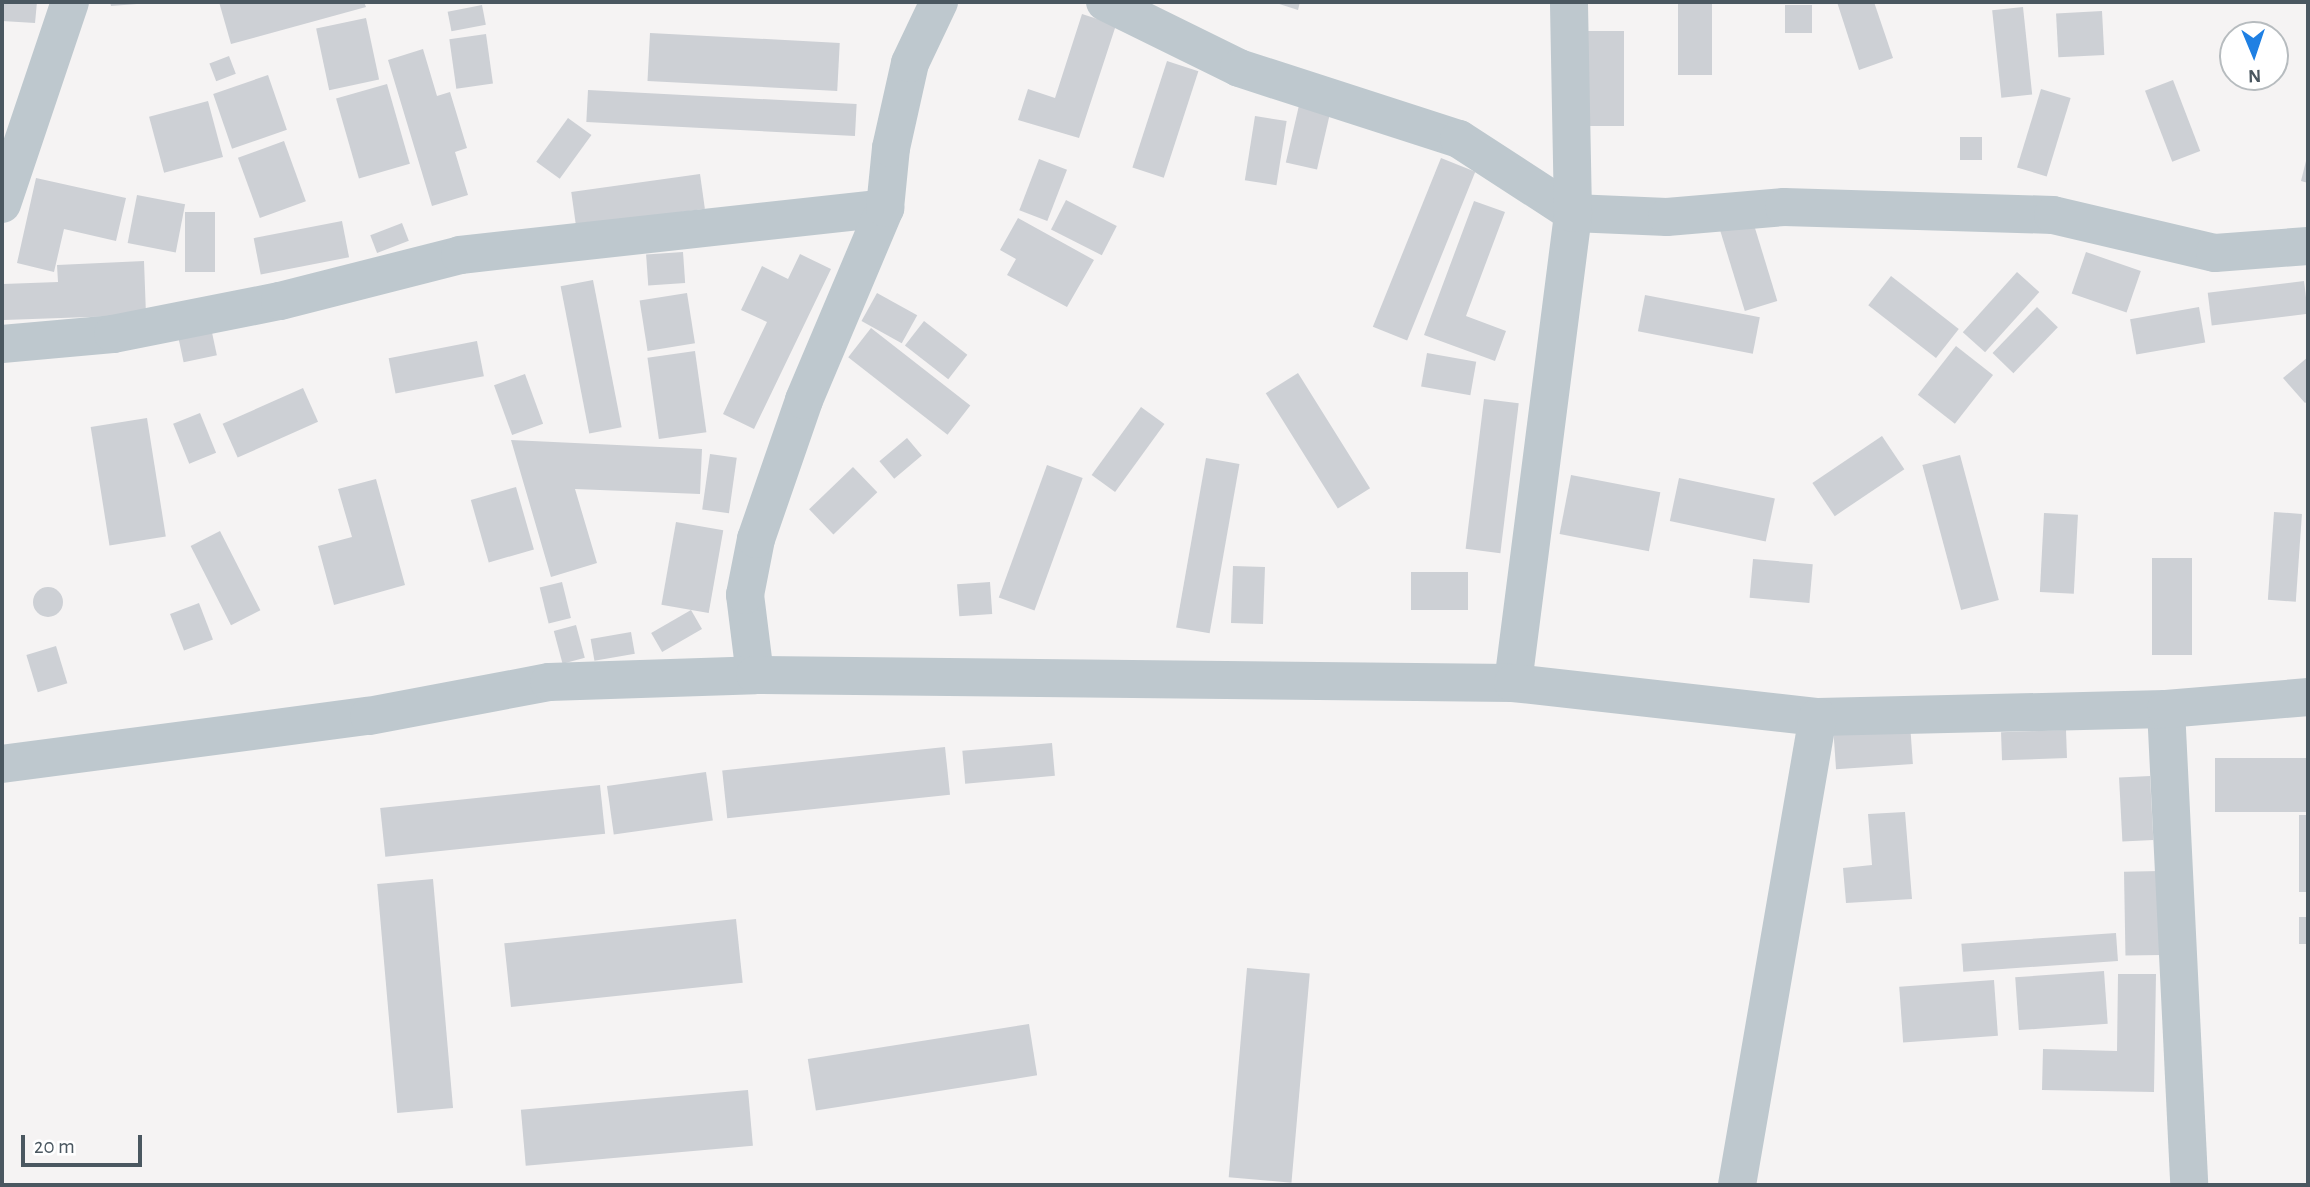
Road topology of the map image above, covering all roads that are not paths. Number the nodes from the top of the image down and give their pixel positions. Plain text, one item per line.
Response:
1 (70, 2) edge
2 (939, 2) edge
3 (1105, 2) edge
4 (1569, 2) edge
5 (2, 204) edge
6 (885, 208) junction
7 (1573, 213) junction
8 (2308, 246) edge
9 (2, 344) edge
10 (755, 675) junction
11 (1513, 683) junction
12 (2308, 697) edge
13 (2166, 709) junction
14 (1818, 717) junction
15 (2, 764) edge
16 (1737, 1185) edge
17 (2189, 1185) edge

1 - 5 street
2 - 6 street
3 - 7 street
4 - 7 street
6 - 9 street
6 - 10 street
7 - 8 street
7 - 11 street
10 - 11 street
10 - 15 street
11 - 14 street
12 - 13 street
13 - 14 street
13 - 17 street
14 - 16 street

